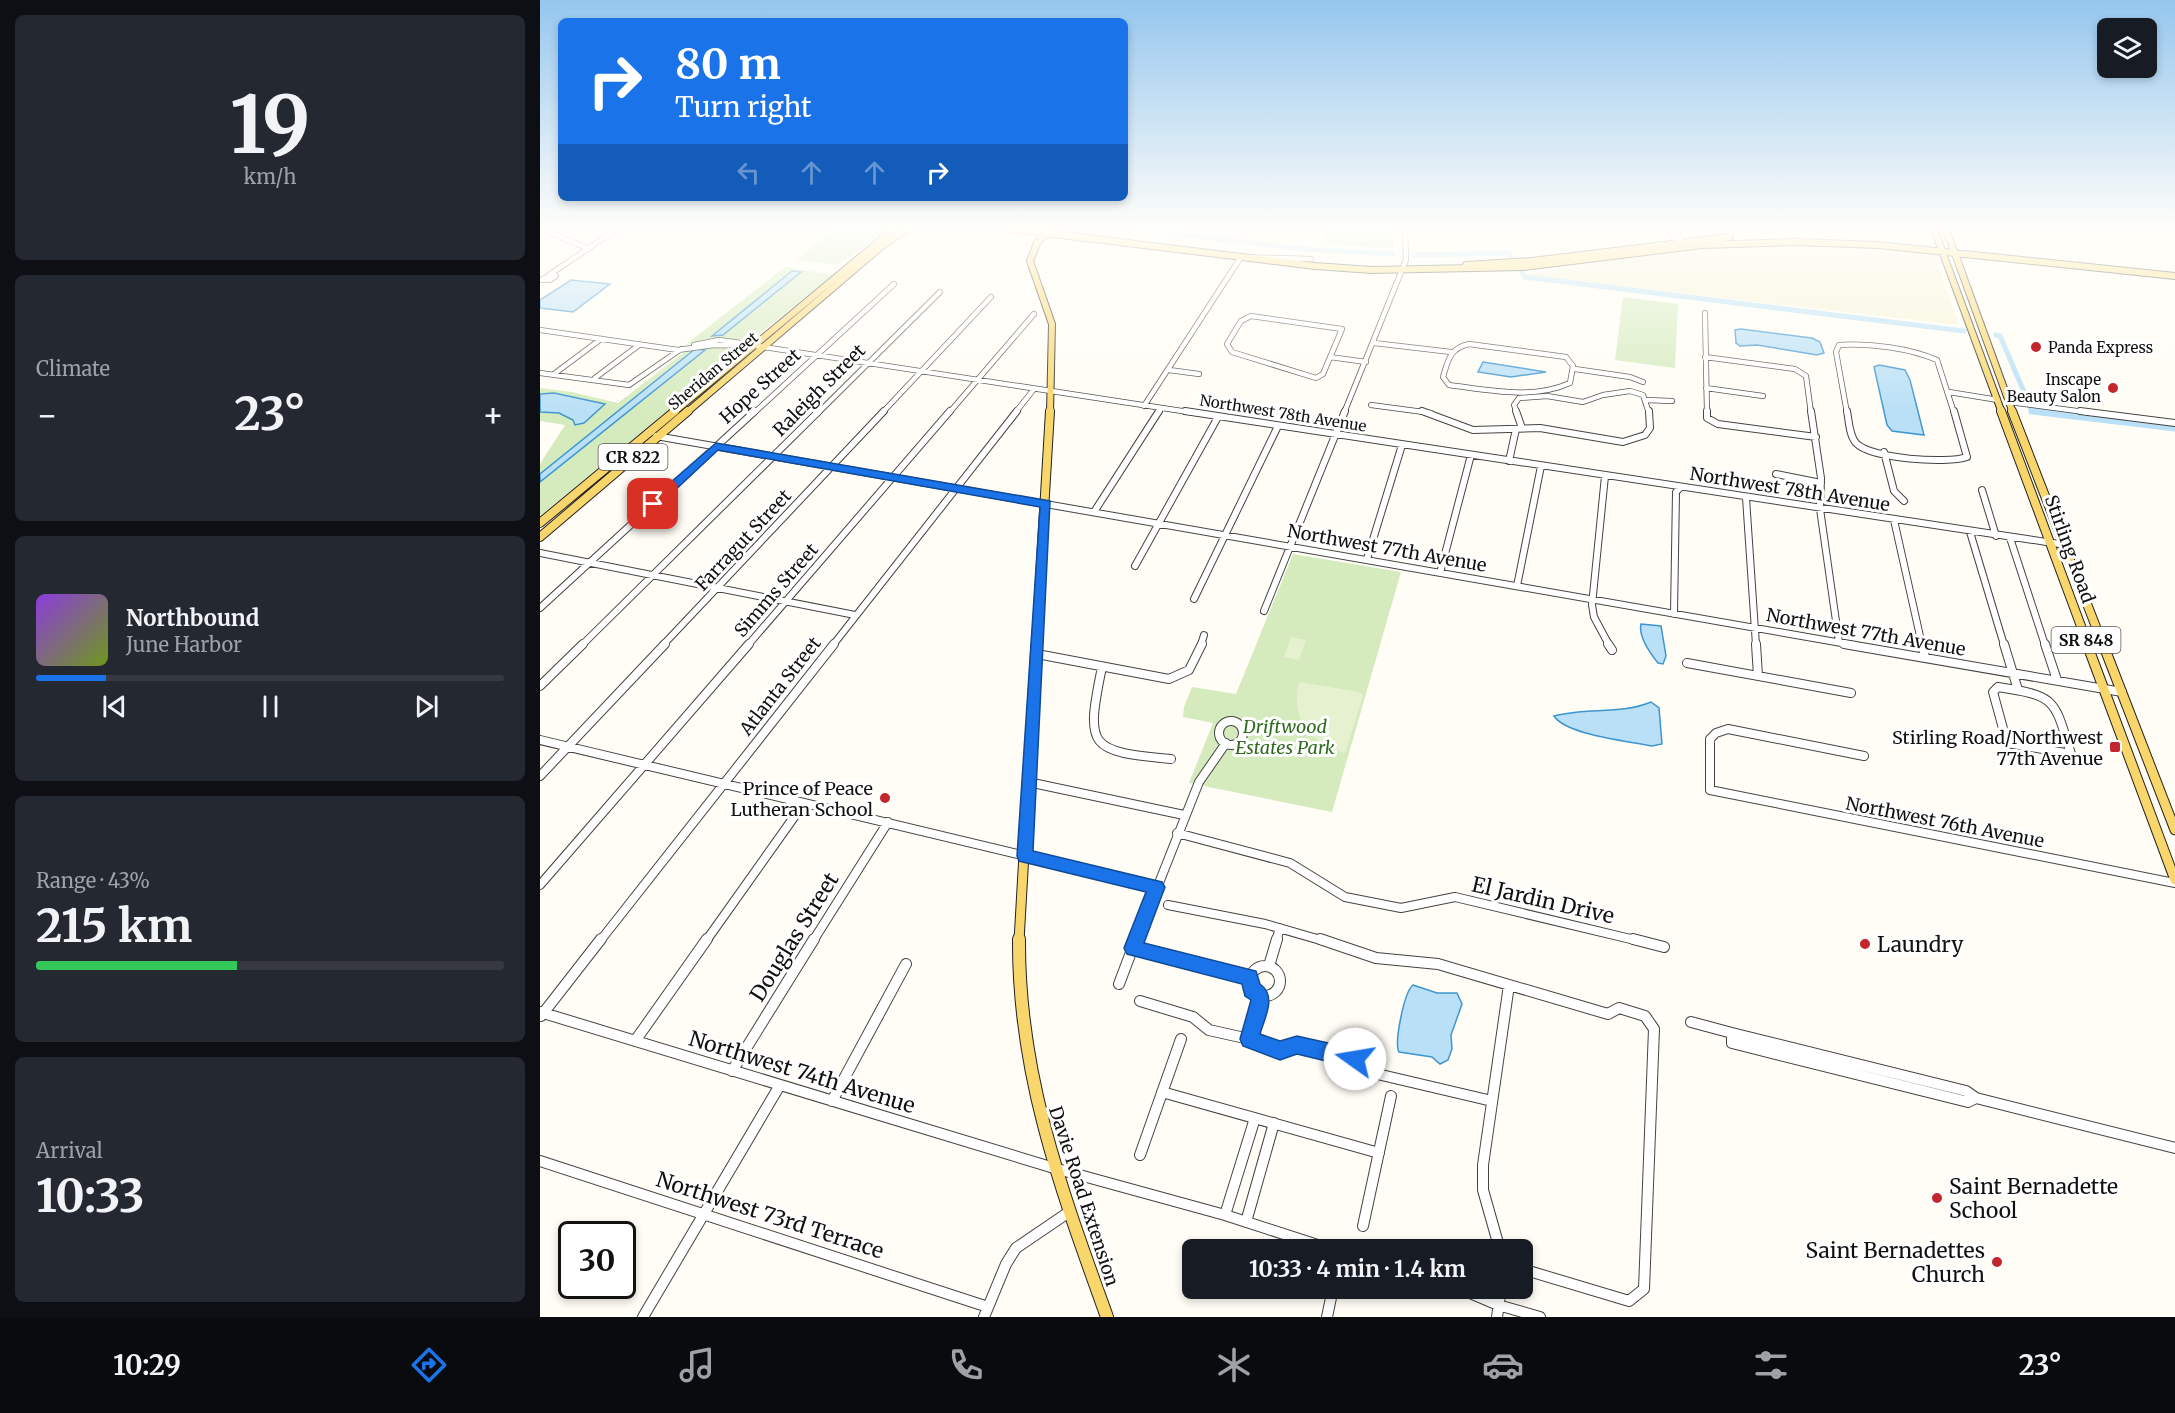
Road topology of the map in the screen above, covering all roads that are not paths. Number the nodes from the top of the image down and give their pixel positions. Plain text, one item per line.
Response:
1 (822, 290) edge
2 (826, 290) edge
3 (887, 290) edge
4 (1039, 290) edge
5 (1218, 290) edge
6 (1394, 290) edge
7 (1956, 290) edge
8 (1968, 290) edge
9 (940, 292) dead end
10 (991, 297) dead end
11 (1705, 313) dead end
12 (1034, 314) dead end
13 (540, 330) edge
14 (601, 339) junction
15 (1975, 341) junction
16 (1374, 343) junction
17 (639, 345) junction
18 (756, 346) junction
19 (1989, 349) junction
20 (678, 350) junction
21 (1451, 352) junction
22 (815, 355) junction
23 (1330, 357) junction
24 (1706, 357) junction
25 (1366, 362) junction
26 (867, 363) junction
27 (1575, 369) junction
28 (1169, 370) junction
29 (921, 371) junction
30 (540, 374) edge
31 (554, 374) junction
32 (1199, 374) dead end
33 (595, 378) junction
34 (977, 380) junction
35 (1643, 382) dead end
36 (1706, 388) junction
37 (1034, 389) junction
38 (1053, 392) junction
39 (1949, 394) junction
40 (1763, 396) dead end
41 (1646, 400) junction
42 (1998, 400) junction
43 (1672, 401) dead end
44 (2009, 402) junction
45 (1371, 405) dead end
46 (1144, 406) junction
47 (1161, 408) junction
48 (2013, 410) junction
49 (1218, 417) junction
50 (2175, 423) edge
51 (1278, 426) junction
52 (1519, 428) junction
53 (647, 435) junction
54 (1337, 435) junction
55 (657, 436) junction
56 (1816, 437) junction
57 (1402, 445) junction
58 (716, 446) junction
59 (1884, 452) junction
60 (1471, 455) junction
61 (773, 456) junction
62 (1509, 461) junction
63 (833, 466) junction
64 (1541, 466) junction
65 (1776, 474) dead end
66 (1605, 476) junction
67 (893, 477) junction
68 (1821, 483) junction
69 (1680, 488) junction
70 (956, 489) junction
71 (1982, 490) dead end
72 (1746, 498) junction
73 (1904, 501) dead end
74 (1046, 504) junction
75 (1820, 509) junction
76 (1094, 512) junction
77 (1894, 520) junction
78 (540, 523) edge
79 (1158, 524) junction
80 (1970, 532) junction
81 (1224, 535) junction
82 (1996, 536) junction
83 (540, 537) edge
84 (2010, 538) junction
85 (2050, 543) junction
86 (2066, 546) junction
87 (1291, 547) junction
88 (540, 553) edge
89 (1367, 559) junction
90 (591, 561) junction
91 (1135, 566) dead end
92 (1440, 573) junction
93 (654, 574) junction
94 (1517, 586) junction
95 (719, 588) junction
96 (1194, 599) dead end
97 (1593, 599) junction
98 (786, 601) junction
99 (540, 608) edge
100 (1264, 611) dead end
101 (1674, 614) junction
102 (855, 615) junction
103 (1756, 628) junction
104 (1204, 635) dead end
105 (1839, 642) junction
106 (1612, 650) dead end
107 (1037, 654) junction
108 (1925, 657) junction
109 (1687, 663) dead end
110 (1102, 667) junction
111 (2013, 673) junction
112 (1758, 676) junction
113 (2057, 680) junction
114 (540, 686) edge
115 (2104, 689) junction
116 (2018, 690) junction
117 (2122, 692) junction
118 (1851, 693) dead end
119 (540, 740) edge
120 (1226, 743) dead end
121 (568, 747) junction
122 (1864, 756) dead end
123 (1172, 759) dead end
124 (644, 765) junction
125 (540, 776) edge
126 (1028, 782) junction
127 (723, 783) junction
128 (804, 803) junction
129 (1184, 815) junction
130 (888, 822) junction
131 (2175, 830) edge
132 (1178, 833) junction
133 (1025, 856) junction
134 (2175, 882) edge
135 (540, 885) edge
136 (1156, 887) junction
137 (1168, 905) dead end
138 (1280, 928) junction
139 (1664, 947) dead end
140 (1133, 948) junction
141 (906, 964) dead end
142 (1269, 966) junction
143 (1250, 978) junction
144 (1119, 984) dead end
145 (1509, 985) junction
146 (1261, 996) junction
147 (1140, 1001) dead end
148 (541, 1014) edge
149 (1691, 1022) dead end
150 (1181, 1038) dead end
151 (1249, 1039) junction
152 (635, 1041) junction
153 (732, 1071) junction
154 (780, 1085) junction
155 (1162, 1092) junction
156 (1390, 1096) dead end
157 (832, 1101) junction
158 (1492, 1101) junction
159 (1255, 1118) junction
160 (1274, 1123) junction
161 (2175, 1148) edge
162 (1379, 1153) junction
163 (1140, 1155) dead end
164 (540, 1161) edge
165 (1054, 1168) junction
166 (1069, 1212) junction
167 (704, 1214) junction
168 (1225, 1215) junction
169 (1246, 1222) junction
170 (1363, 1226) dead end
171 (1299, 1239) edge
172 (1497, 1239) edge
173 (1533, 1272) edge
174 (1331, 1299) edge
175 (1484, 1299) edge
176 (1499, 1299) edge
177 (1498, 1305) junction
178 (986, 1312) edge
179 (643, 1317) edge
180 (1107, 1317) edge
181 (1327, 1317) edge
182 (1497, 1317) edge
183 (1540, 1317) edge

1 - 18 main road, Sheridan Street / CR 822
2 - 18 main road, Sheridan Street / CR 822
3 - 22 street, Hope Street
4 - 38 main road, Davie Road Extension
5 - 28 street
6 - 16 street
7 - 15 main road, Stirling Road / SR 848
8 - 19 main road, Stirling Road / SR 848
9 - 26 street, Raleigh Street
10 - 29 street, Farragut Street
11 - 24 street
12 - 34 street, Simms Street
13 - 14 street
14 - 17 street
14 - 31 street
15 - 19 main road
15 - 42 main road, Stirling Road / SR 848
16 - 21 street
16 - 25 street
17 - 20 street
17 - 33 street
18 - 20 street
18 - 22 street
18 - 53 main road, Sheridan Street / CR 822
18 - 55 main road, Sheridan Street / CR 822
19 - 44 main road, Stirling Road / SR 848
20 - 33 street
21 - 27 street
21 - 27 street
22 - 26 street
22 - 58 street, Hope Street
23 - 23 street
23 - 25 street
24 - 36 street
24 - 56 street
25 - 54 street
26 - 29 street
26 - 61 street, Raleigh Street
27 - 35 street
28 - 32 street
28 - 46 street
29 - 34 street
29 - 63 street, Farragut Street
30 - 31 street
31 - 33 street
34 - 37 street
34 - 67 street, Simms Street
36 - 40 street
36 - 56 street
37 - 38 street
37 - 70 street, Atlanta Street
38 - 46 street, Northwest 78th Avenue
38 - 74 main road, Davie Road Extension
39 - 42 street
39 - 59 street
39 - 59 street
41 - 43 street
41 - 52 street
41 - 52 street
42 - 48 main road
42 - 85 main road, Stirling Road / SR 848
44 - 48 main road, Stirling Road / SR 848
44 - 50 street
45 - 52 street
46 - 47 street, Northwest 78th Avenue
47 - 49 street, Northwest 78th Avenue
47 - 76 street
48 - 86 main road, Stirling Road / SR 848
49 - 51 street, Northwest 78th Avenue
49 - 79 street
51 - 54 street, Northwest 78th Avenue
51 - 81 street
52 - 62 street
53 - 55 street, Northwest 77th Avenue
53 - 78 main road, Sheridan Street / CR 822
54 - 57 street, Northwest 78th Avenue
54 - 87 street
55 - 58 street, Northwest 77th Avenue
55 - 83 main road, Sheridan Street / CR 822
56 - 68 street
57 - 60 street, Northwest 78th Avenue
57 - 89 street
58 - 61 street, Northwest 77th Avenue
58 - 90 street, Hope Street
59 - 73 street
60 - 62 street, Northwest 78th Avenue
60 - 92 street
61 - 63 street, Northwest 77th Avenue
61 - 93 street, Raleigh Street
62 - 64 street, Northwest 78th Avenue
63 - 67 street, Northwest 77th Avenue
63 - 95 street, Farragut Street
64 - 66 street, Northwest 78th Avenue
64 - 94 street
65 - 68 street
66 - 69 street, Northwest 78th Avenue
66 - 97 street
67 - 70 street, Northwest 77th Avenue
67 - 98 street, Simms Street
68 - 75 street
69 - 72 street, Northwest 78th Avenue
69 - 101 street
70 - 74 street, Northwest 77th Avenue
70 - 102 street, Atlanta Street
71 - 82 street
72 - 75 street, Northwest 78th Avenue
72 - 103 street
74 - 76 street, Northwest 77th Avenue
74 - 107 main road, Davie Road Extension
75 - 77 street, Northwest 78th Avenue
75 - 105 street
76 - 79 street, Northwest 77th Avenue
77 - 80 street, Northwest 78th Avenue
77 - 108 street
79 - 81 street, Northwest 77th Avenue
79 - 91 street
80 - 82 street, Northwest 78th Avenue
80 - 111 street
81 - 87 street, Northwest 77th Avenue
81 - 96 street
82 - 84 street, Northwest 78th Avenue
84 - 85 street, Northwest 78th Avenue
84 - 113 street
85 - 86 street, Northwest 78th Avenue
85 - 115 main road, Stirling Road / SR 848
86 - 117 main road, Stirling Road / SR 848
87 - 89 street, Northwest 77th Avenue
87 - 100 street
88 - 90 street
89 - 92 street, Northwest 77th Avenue
90 - 93 street
90 - 99 street, Hope Street
92 - 94 street, Northwest 77th Avenue
93 - 95 street
93 - 114 street, Raleigh Street
94 - 97 street, Northwest 77th Avenue
95 - 98 street
95 - 121 street, Farragut Street
97 - 101 street, Northwest 77th Avenue
97 - 106 street
98 - 102 street
98 - 124 street, Simms Street
101 - 103 street, Northwest 77th Avenue
102 - 127 street, Atlanta Street
103 - 105 street, Northwest 77th Avenue
103 - 112 street
104 - 110 street
105 - 108 street, Northwest 77th Avenue
107 - 110 street
107 - 126 main road, Davie Road Extension
108 - 111 street, Northwest 77th Avenue
109 - 112 street
110 - 123 street
111 - 113 street, Northwest 77th Avenue
111 - 116 street
112 - 118 street
113 - 115 street, Northwest 77th Avenue
115 - 117 street, Northwest 77th Avenue
115 - 134 main road, Stirling Road / SR 848
116 - 116 street
117 - 131 main road, Stirling Road / SR 848
119 - 121 street
120 - 129 street
121 - 124 street
121 - 125 street, Farragut Street
122 - 134 street, Northwest 76th Avenue
124 - 127 street
124 - 135 street, Simms Street
126 - 129 street
126 - 133 main road, Davie Road Extension
127 - 128 street
127 - 148 street, Atlanta Street
128 - 130 street
128 - 152 street
129 - 132 street
130 - 133 street
130 - 153 street, Douglas Street
132 - 136 street
132 - 139 street, El Jardin Drive
133 - 136 street
133 - 165 main road, Davie Road Extension
136 - 140 street
137 - 138 street
138 - 142 street
138 - 145 street
140 - 143 street
140 - 144 street
141 - 157 street
142 - 143 street
142 - 146 street
143 - 146 street
145 - 158 street
145 - 173 street
146 - 151 street
147 - 151 street
148 - 152 street, Northwest 74th Avenue
149 - 161 street
150 - 155 street
151 - 158 street
152 - 153 street, Northwest 74th Avenue
153 - 154 street, Northwest 74th Avenue
154 - 157 street, Northwest 74th Avenue
154 - 167 street
155 - 159 street
155 - 163 street
156 - 162 street
157 - 165 street, Northwest 74th Avenue
158 - 172 street
159 - 160 street
159 - 168 street
160 - 162 street
160 - 169 street
162 - 170 street
164 - 167 street, Northwest 73rd Terrace
165 - 166 main road, Davie Road Extension
165 - 168 street, Northwest 74th Avenue
166 - 178 street
166 - 180 main road, Davie Road Extension
167 - 178 street, Northwest 73rd Terrace
167 - 179 street
168 - 169 street, Northwest 74th Avenue
169 - 171 street, Northwest 74th Avenue
174 - 181 street
175 - 177 street
176 - 177 street
177 - 182 street
177 - 183 street

